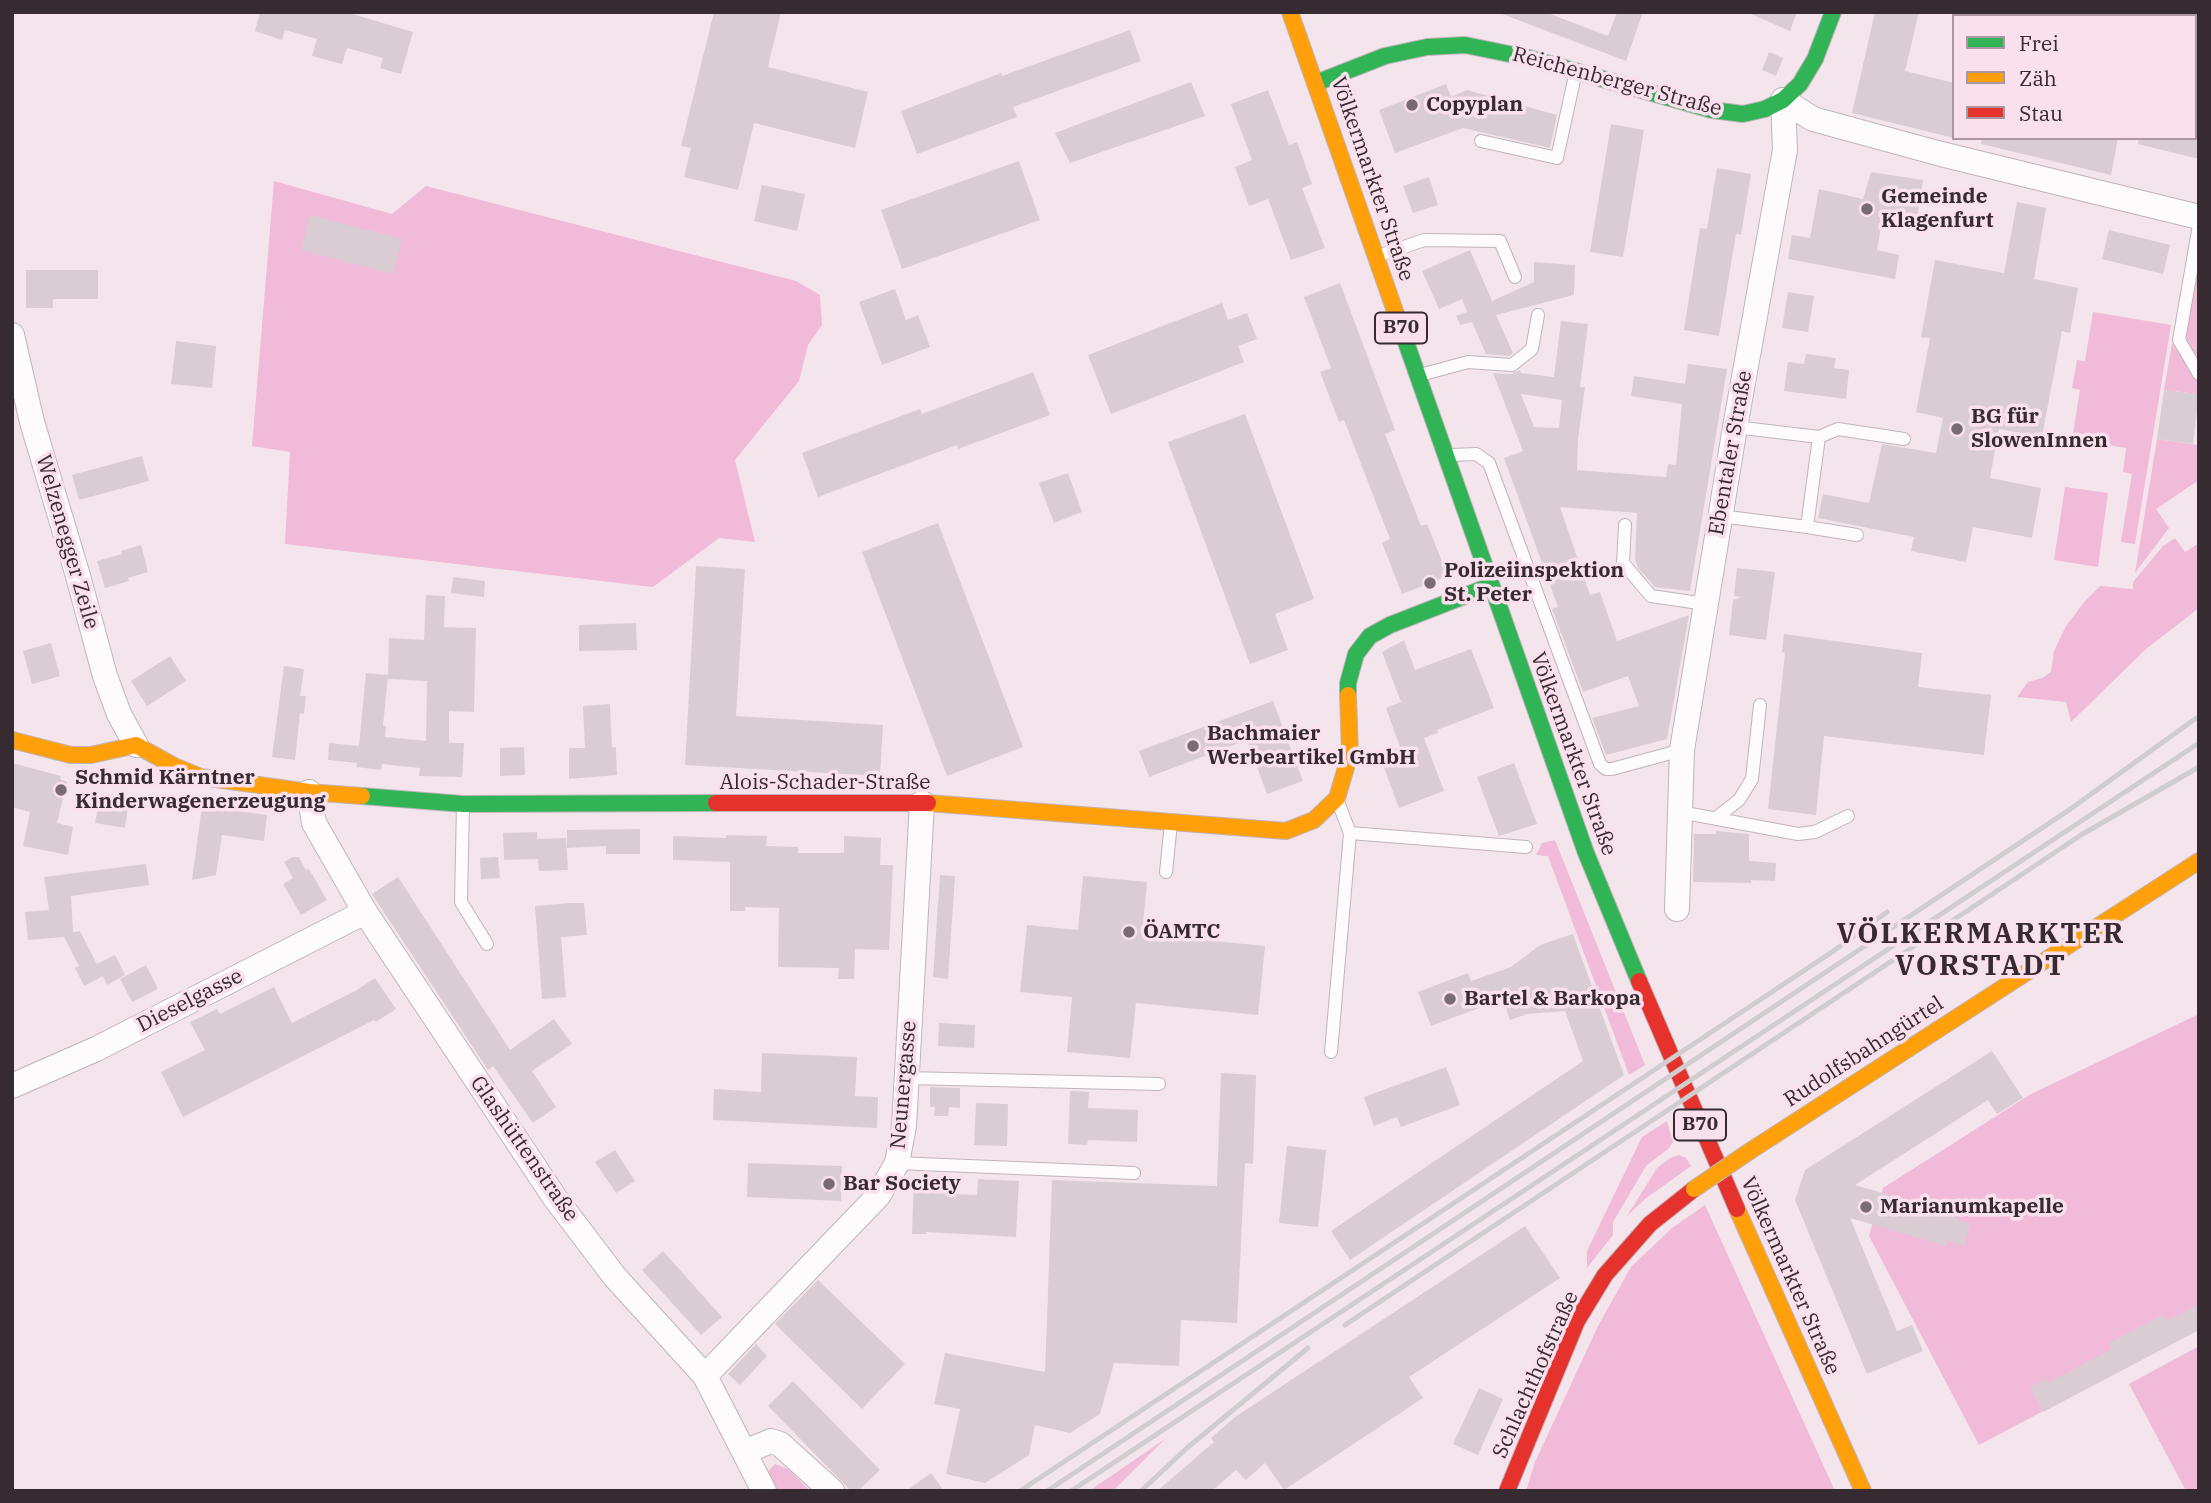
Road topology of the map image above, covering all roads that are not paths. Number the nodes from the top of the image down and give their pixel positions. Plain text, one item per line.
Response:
1 (1290, 12) edge
2 (1833, 12) edge
3 (1576, 71) junction
4 (1316, 83) junction
5 (1783, 100) junction
6 (1481, 141) dead end
7 (2199, 217) edge
8 (2199, 225) edge
9 (1377, 256) junction
10 (1515, 277) dead end
11 (1538, 315) dead end
12 (12, 335) edge
13 (2199, 374) edge
14 (1418, 376) junction
15 (1735, 426) junction
16 (1819, 437) junction
17 (1904, 439) dead end
18 (1445, 455) junction
19 (1720, 516) junction
20 (1625, 526) dead end
21 (1807, 527) junction
22 (1857, 535) dead end
23 (1490, 586) junction
24 (1706, 604) junction
25 (1760, 705) dead end
26 (12, 740) edge
27 (136, 745) junction
28 (1682, 750) junction
29 (309, 792) junction
30 (1337, 798) junction
31 (922, 803) junction
32 (463, 804) junction
33 (1680, 812) junction
34 (1848, 816) dead end
35 (1717, 817) junction
36 (1171, 822) junction
37 (1350, 833) junction
38 (1526, 846) dead end
39 (2199, 861) edge
40 (1166, 872) dead end
41 (1677, 909) dead end
42 (365, 912) junction
43 (487, 944) dead end
44 (1331, 1052) dead end
45 (907, 1078) junction
46 (1159, 1084) dead end
47 (12, 1086) edge
48 (897, 1163) junction
49 (1134, 1173) dead end
50 (1694, 1189) joint
51 (705, 1376) junction
52 (744, 1452) junction
53 (764, 1491) edge
54 (832, 1491) edge
55 (1507, 1491) edge
56 (1863, 1491) edge

1 - 4 street, Völkermarkter Straße / B70
2 - 5 street
3 - 4 street, Reichenberger Straße
3 - 5 street, Reichenberger Straße
3 - 6 lane
4 - 9 street, Völkermarkter Straße / B70
5 - 7 street
5 - 15 street, Ebentaler Straße
8 - 13 lane
9 - 10 lane
9 - 14 street, Völkermarkter Straße / B70
11 - 14 lane
12 - 27 street, Welzenegger Zeile
14 - 18 street, Völkermarkter Straße / B70
15 - 16 lane
15 - 19 street, Ebentaler Straße
16 - 17 lane
16 - 21 lane
18 - 23 street, Völkermarkter Straße / B70
18 - 28 lane
19 - 21 lane
19 - 24 street, Ebentaler Straße
20 - 24 lane
21 - 22 lane
23 - 30 street
23 - 56 street, Völkermarkter Straße / B70
24 - 28 street, Ebentaler Straße
25 - 35 lane
26 - 27 street
27 - 29 street, Alois-Schader-Straße
28 - 33 street, Ebentaler Straße
29 - 32 street, Alois-Schader-Straße
29 - 42 street, Glashüttenstraße
30 - 36 street, Alois-Schader-Straße
30 - 37 lane
31 - 32 street, Alois-Schader-Straße
31 - 36 street, Alois-Schader-Straße
31 - 45 street, Neunergasse
32 - 43 lane
33 - 35 lane
33 - 41 street, Ebentaler Straße
34 - 35 lane
36 - 40 lane
37 - 38 lane
37 - 44 lane
39 - 50 street, Rudolfsbahngürtel, bridge
42 - 47 street, Dieselgasse
42 - 51 street, Glashüttenstraße
45 - 46 lane
45 - 48 street, Neunergasse
48 - 49 lane
48 - 51 street, Neunergasse
50 - 55 street, Schlachthofstraße
51 - 52 street, Glashüttenstraße
52 - 53 street, Glashüttenstraße
52 - 54 street

